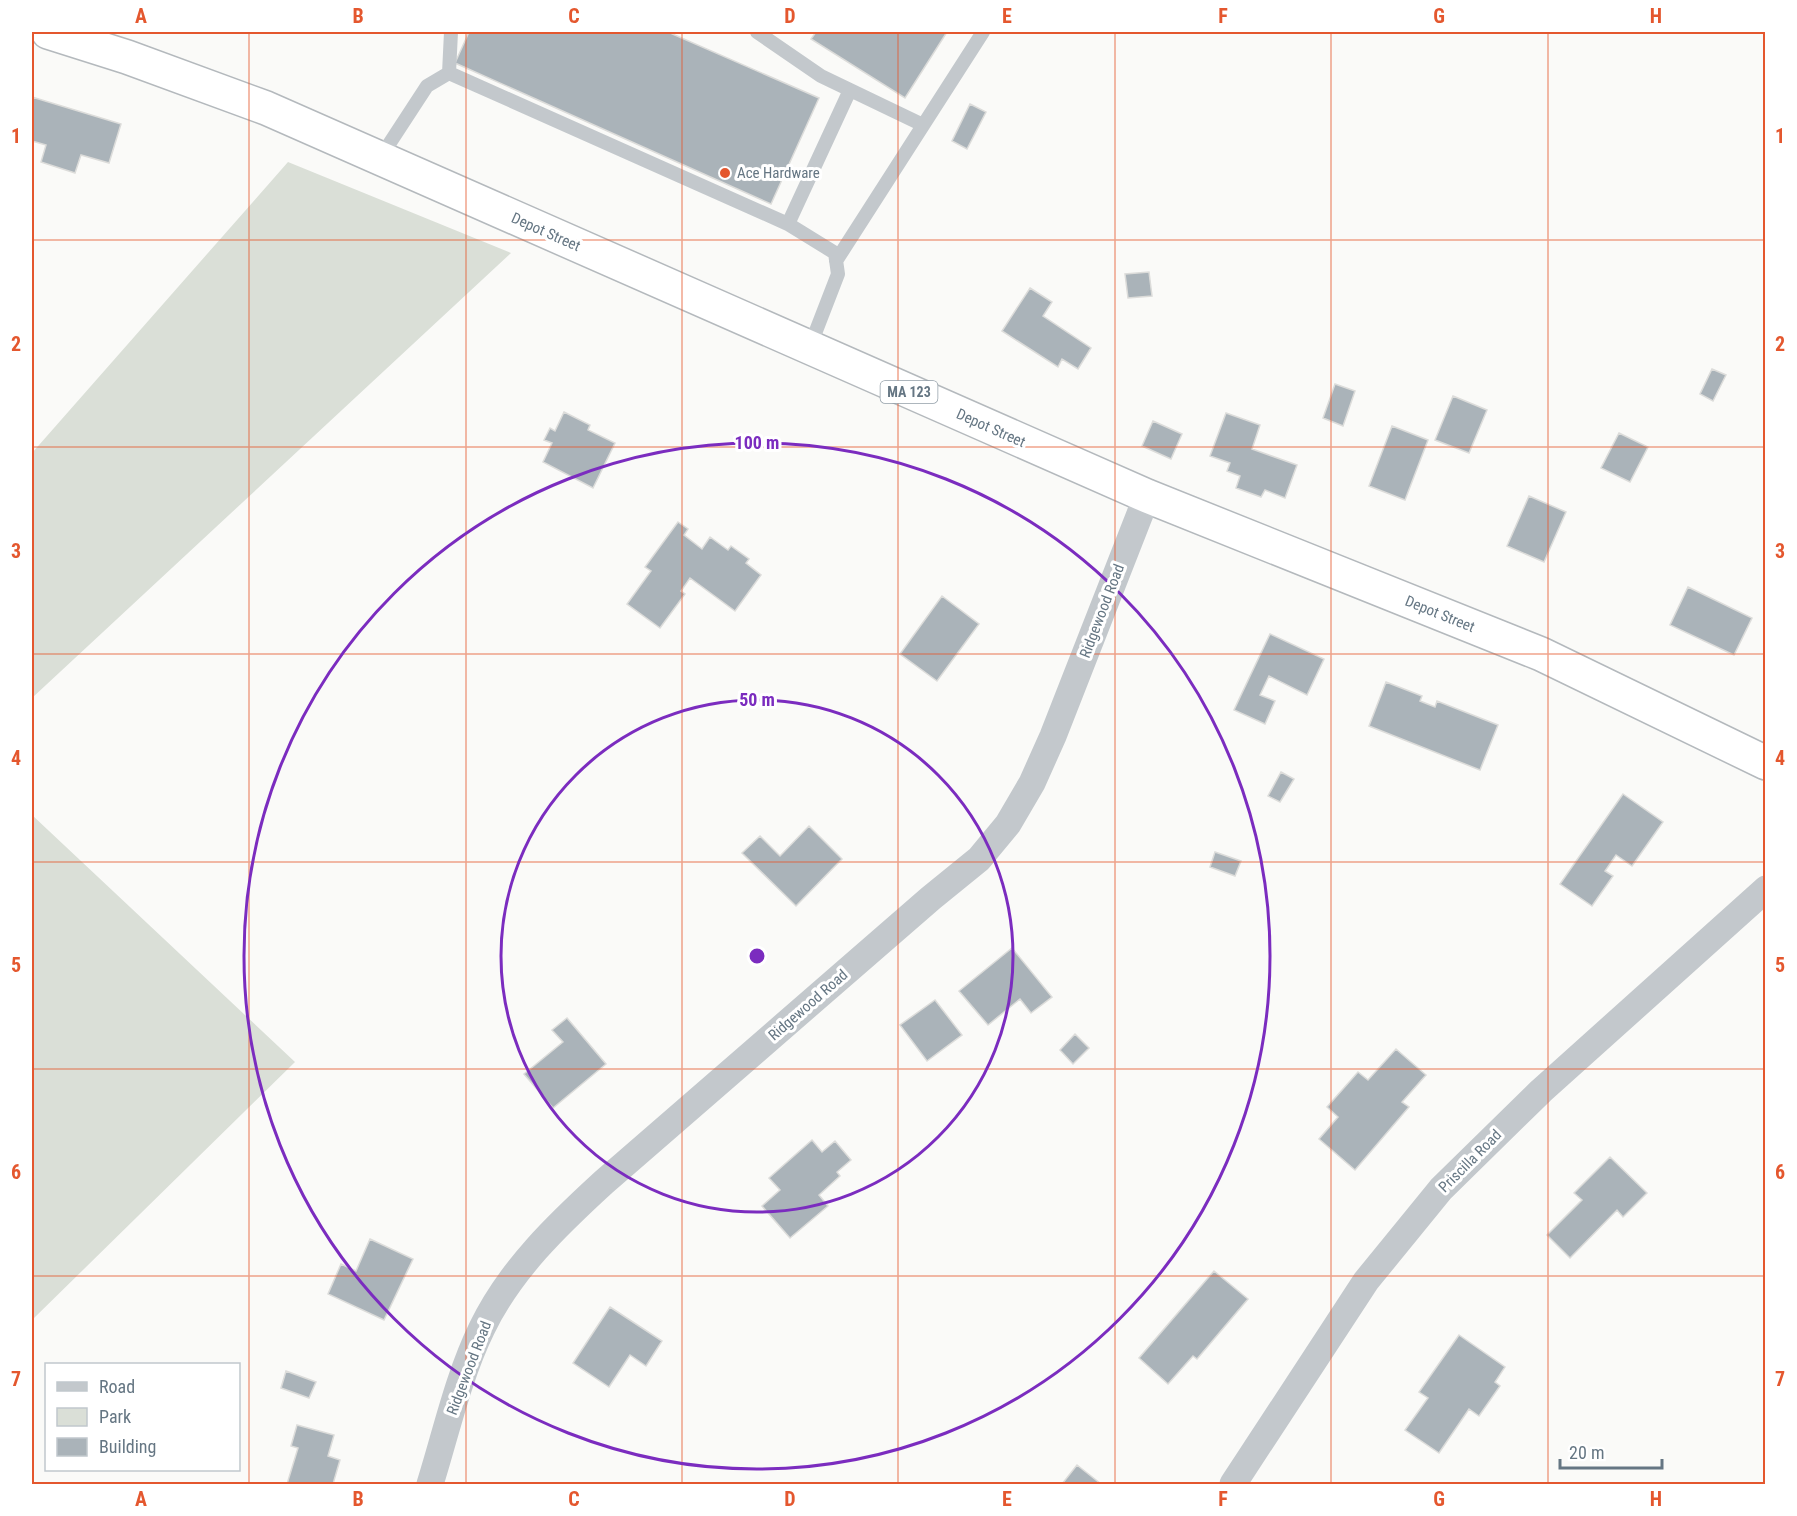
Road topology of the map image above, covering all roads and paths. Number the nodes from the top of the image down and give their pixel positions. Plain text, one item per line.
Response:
1 (48, 32) edge
2 (451, 32) edge
3 (757, 32) edge
4 (983, 32) edge
5 (449, 73) junction
6 (850, 90) junction
7 (923, 125) junction
8 (380, 158) junction
9 (788, 224) junction
10 (836, 261) junction
11 (809, 349) junction
12 (1147, 496) junction
13 (1766, 763) edge
14 (1766, 889) edge
15 (430, 1485) edge
16 (1233, 1485) edge

1 - 8 highway, Depot Street / MA 123
2 - 5 lane
3 - 6 lane
4 - 7 lane
5 - 8 lane
5 - 9 lane
6 - 7 lane
6 - 9 lane
7 - 10 lane
8 - 11 highway, Depot Street / MA 123
9 - 10 lane
10 - 11 lane
11 - 12 highway, Depot Street / MA 123
12 - 13 highway, Depot Street / MA 123
12 - 15 street, Ridgewood Road
14 - 16 street, Priscilla Road

